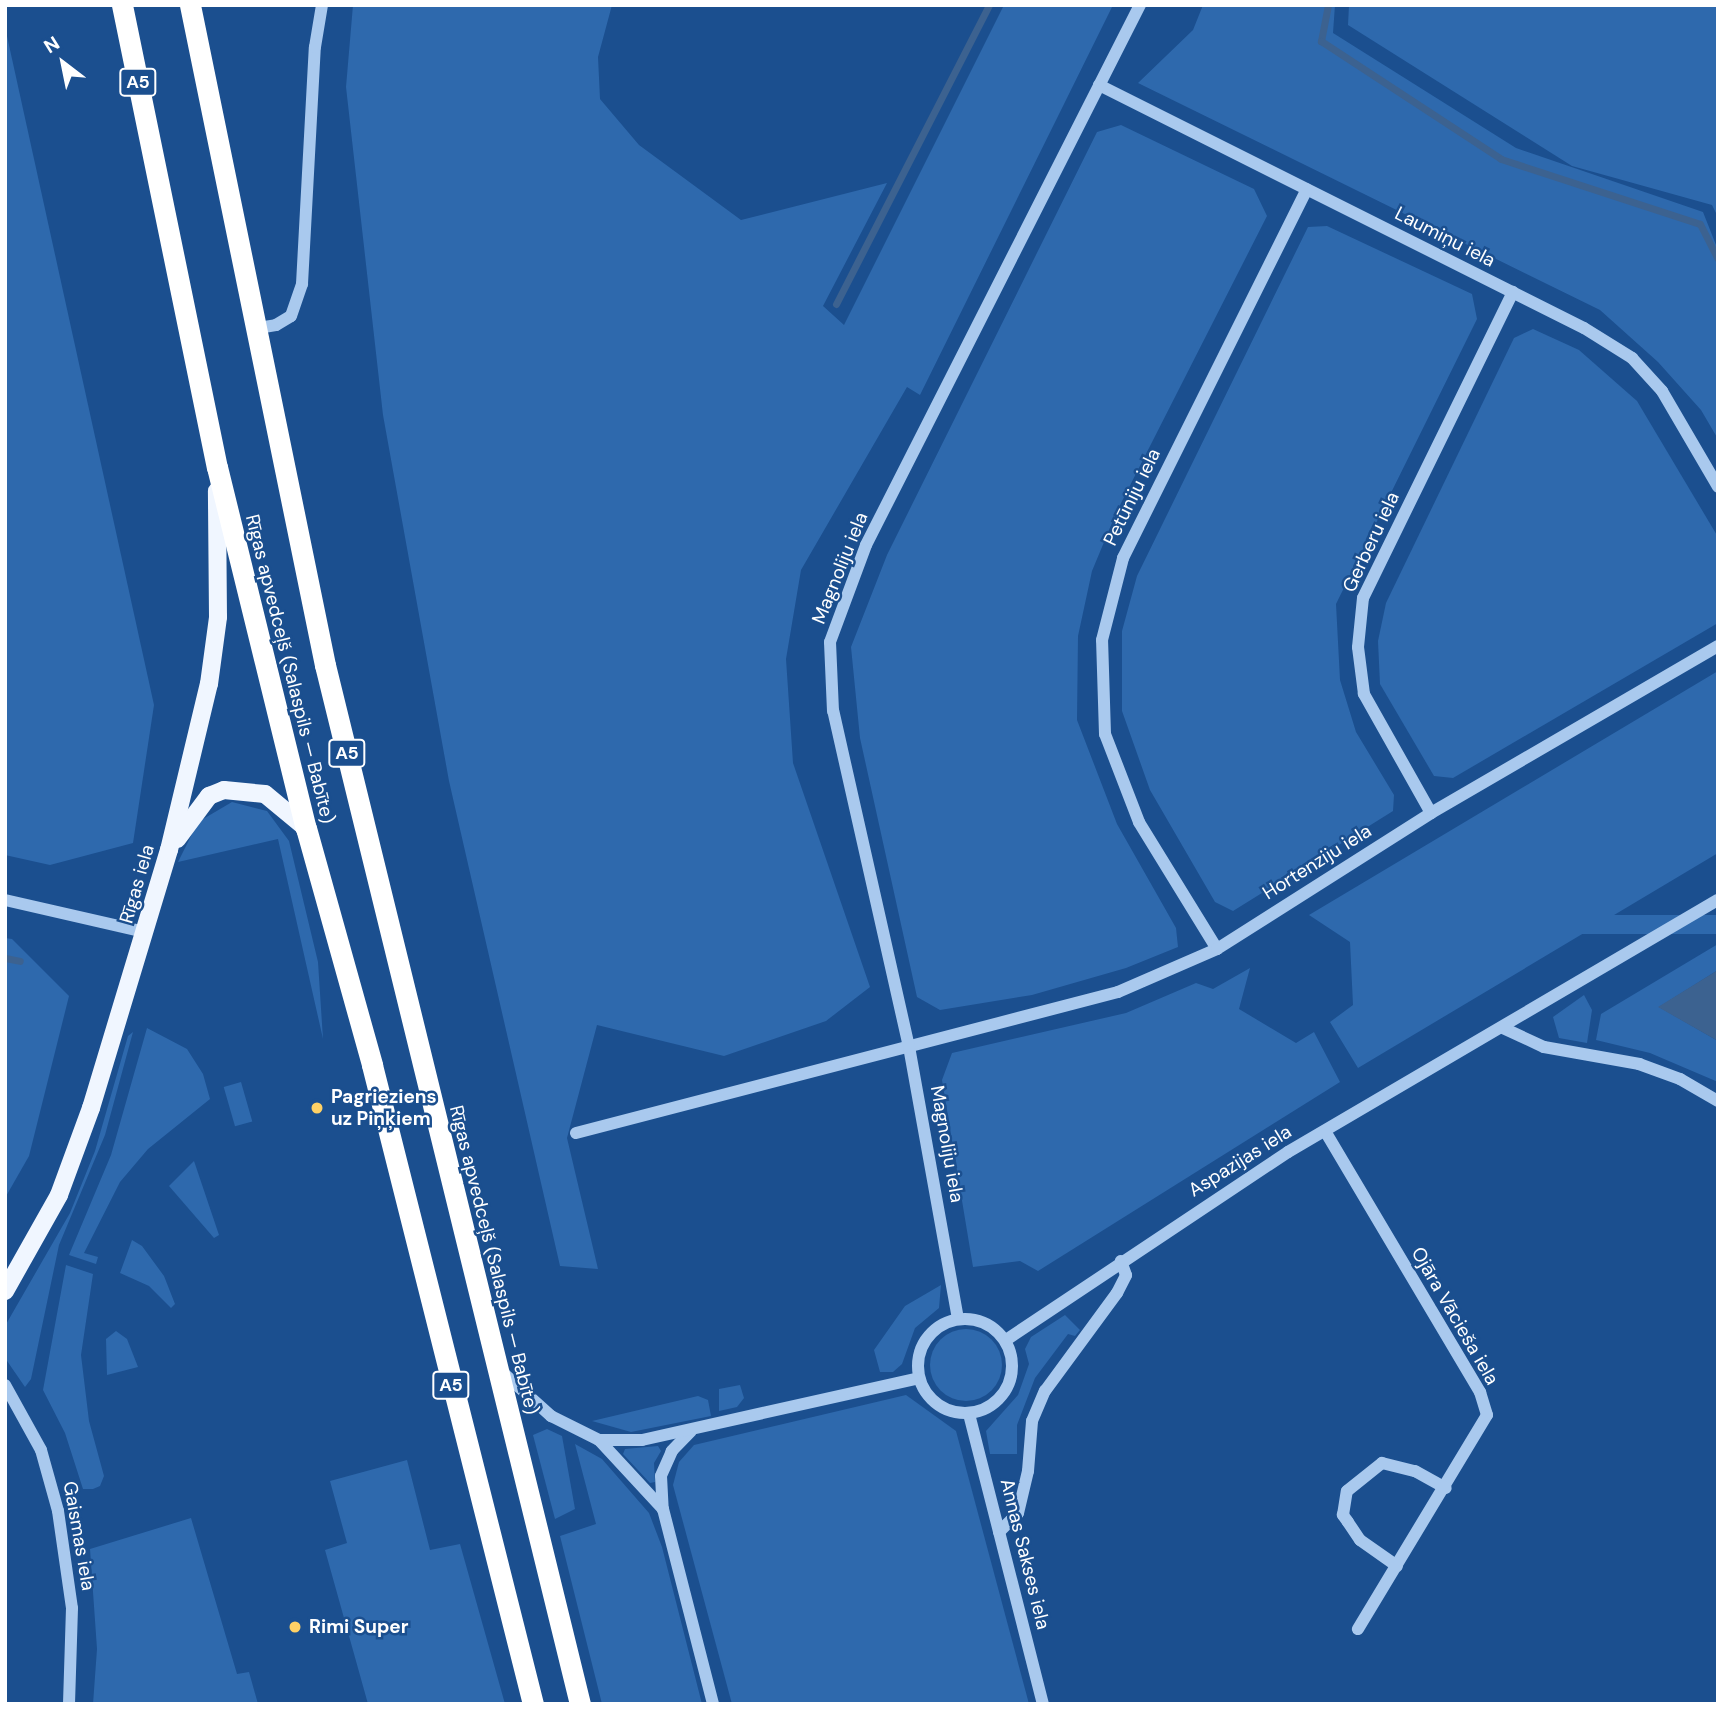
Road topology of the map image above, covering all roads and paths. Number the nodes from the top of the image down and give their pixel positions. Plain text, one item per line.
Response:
1 (122, 5) edge
2 (190, 5) edge
3 (322, 5) edge
4 (1140, 5) edge
5 (1100, 85) junction
6 (1307, 189) junction
7 (1513, 292) junction
8 (258, 328) junction
9 (217, 467) junction
10 (1718, 486) edge
11 (1718, 646) edge
12 (1431, 814) junction
13 (306, 828) junction
14 (169, 850) junction
15 (5, 900) edge
16 (1718, 900) edge
17 (145, 932) junction
18 (1217, 949) junction
19 (1503, 1028) junction
20 (909, 1046) junction
21 (1718, 1101) edge
22 (1325, 1131) junction
23 (576, 1133) dead end
24 (1121, 1261) junction
25 (5, 1291) edge
26 (957, 1319) junction
27 (1006, 1340) junction
28 (497, 1366) junction
29 (919, 1378) junction
30 (5, 1385) edge
31 (970, 1414) junction
32 (691, 1430) junction
33 (599, 1440) junction
34 (1446, 1488) junction
35 (663, 1510) junction
36 (999, 1532) junction
37 (1397, 1566) junction
38 (1358, 1629) dead end
39 (69, 1704) edge
40 (533, 1704) edge
41 (580, 1704) edge
42 (713, 1704) edge
43 (1043, 1704) edge

1 - 9 highway, Rīgas apvedceļš (Salaspils — Babīte) / A5
2 - 8 highway, Rīgas apvedceļš (Salaspils — Babīte) / A5
3 - 8 street
4 - 5 street, Magnoliju iela
5 - 6 street, Laumiņu iela
5 - 20 street, Magnoliju iela
6 - 7 street, Laumiņu iela
6 - 18 street, Petūniju iela
7 - 10 street, Laumiņu iela
7 - 12 street, Gerberu iela
8 - 28 highway, Rīgas apvedceļš (Salaspils — Babīte) / A5
9 - 13 highway, Rīgas apvedceļš (Salaspils — Babīte) / A5
9 - 14 main road, Rīgas iela
11 - 12 street, Hortenziju iela
12 - 18 street, Hortenziju iela
13 - 14 main road
13 - 40 highway, Rīgas apvedceļš (Salaspils — Babīte) / A5
14 - 17 main road, Rīgas iela
15 - 17 street
16 - 19 street, Aspazijas iela
17 - 25 main road, Rīgas iela
18 - 20 street, Hortenziju iela
19 - 21 street
19 - 22 street, Aspazijas iela
20 - 23 street, Hortenziju iela
20 - 26 street, Magnoliju iela
22 - 24 street, Aspazijas iela
22 - 34 street, Ojāra Vācieša iela
24 - 27 street, Aspazijas iela
24 - 36 street
26 - 27 street
26 - 29 street
27 - 31 street
28 - 33 street
28 - 41 highway, Rīgas apvedceļš (Salaspils — Babīte) / A5
29 - 31 street
29 - 32 street
30 - 39 street, Gaismas iela
31 - 36 street, Annas Sakses iela
32 - 33 street
32 - 35 street
33 - 35 street
34 - 37 street, Ojāra Vācieša iela
34 - 37 street
35 - 42 street
36 - 43 street, Annas Sakses iela
37 - 38 street, Ojāra Vācieša iela

